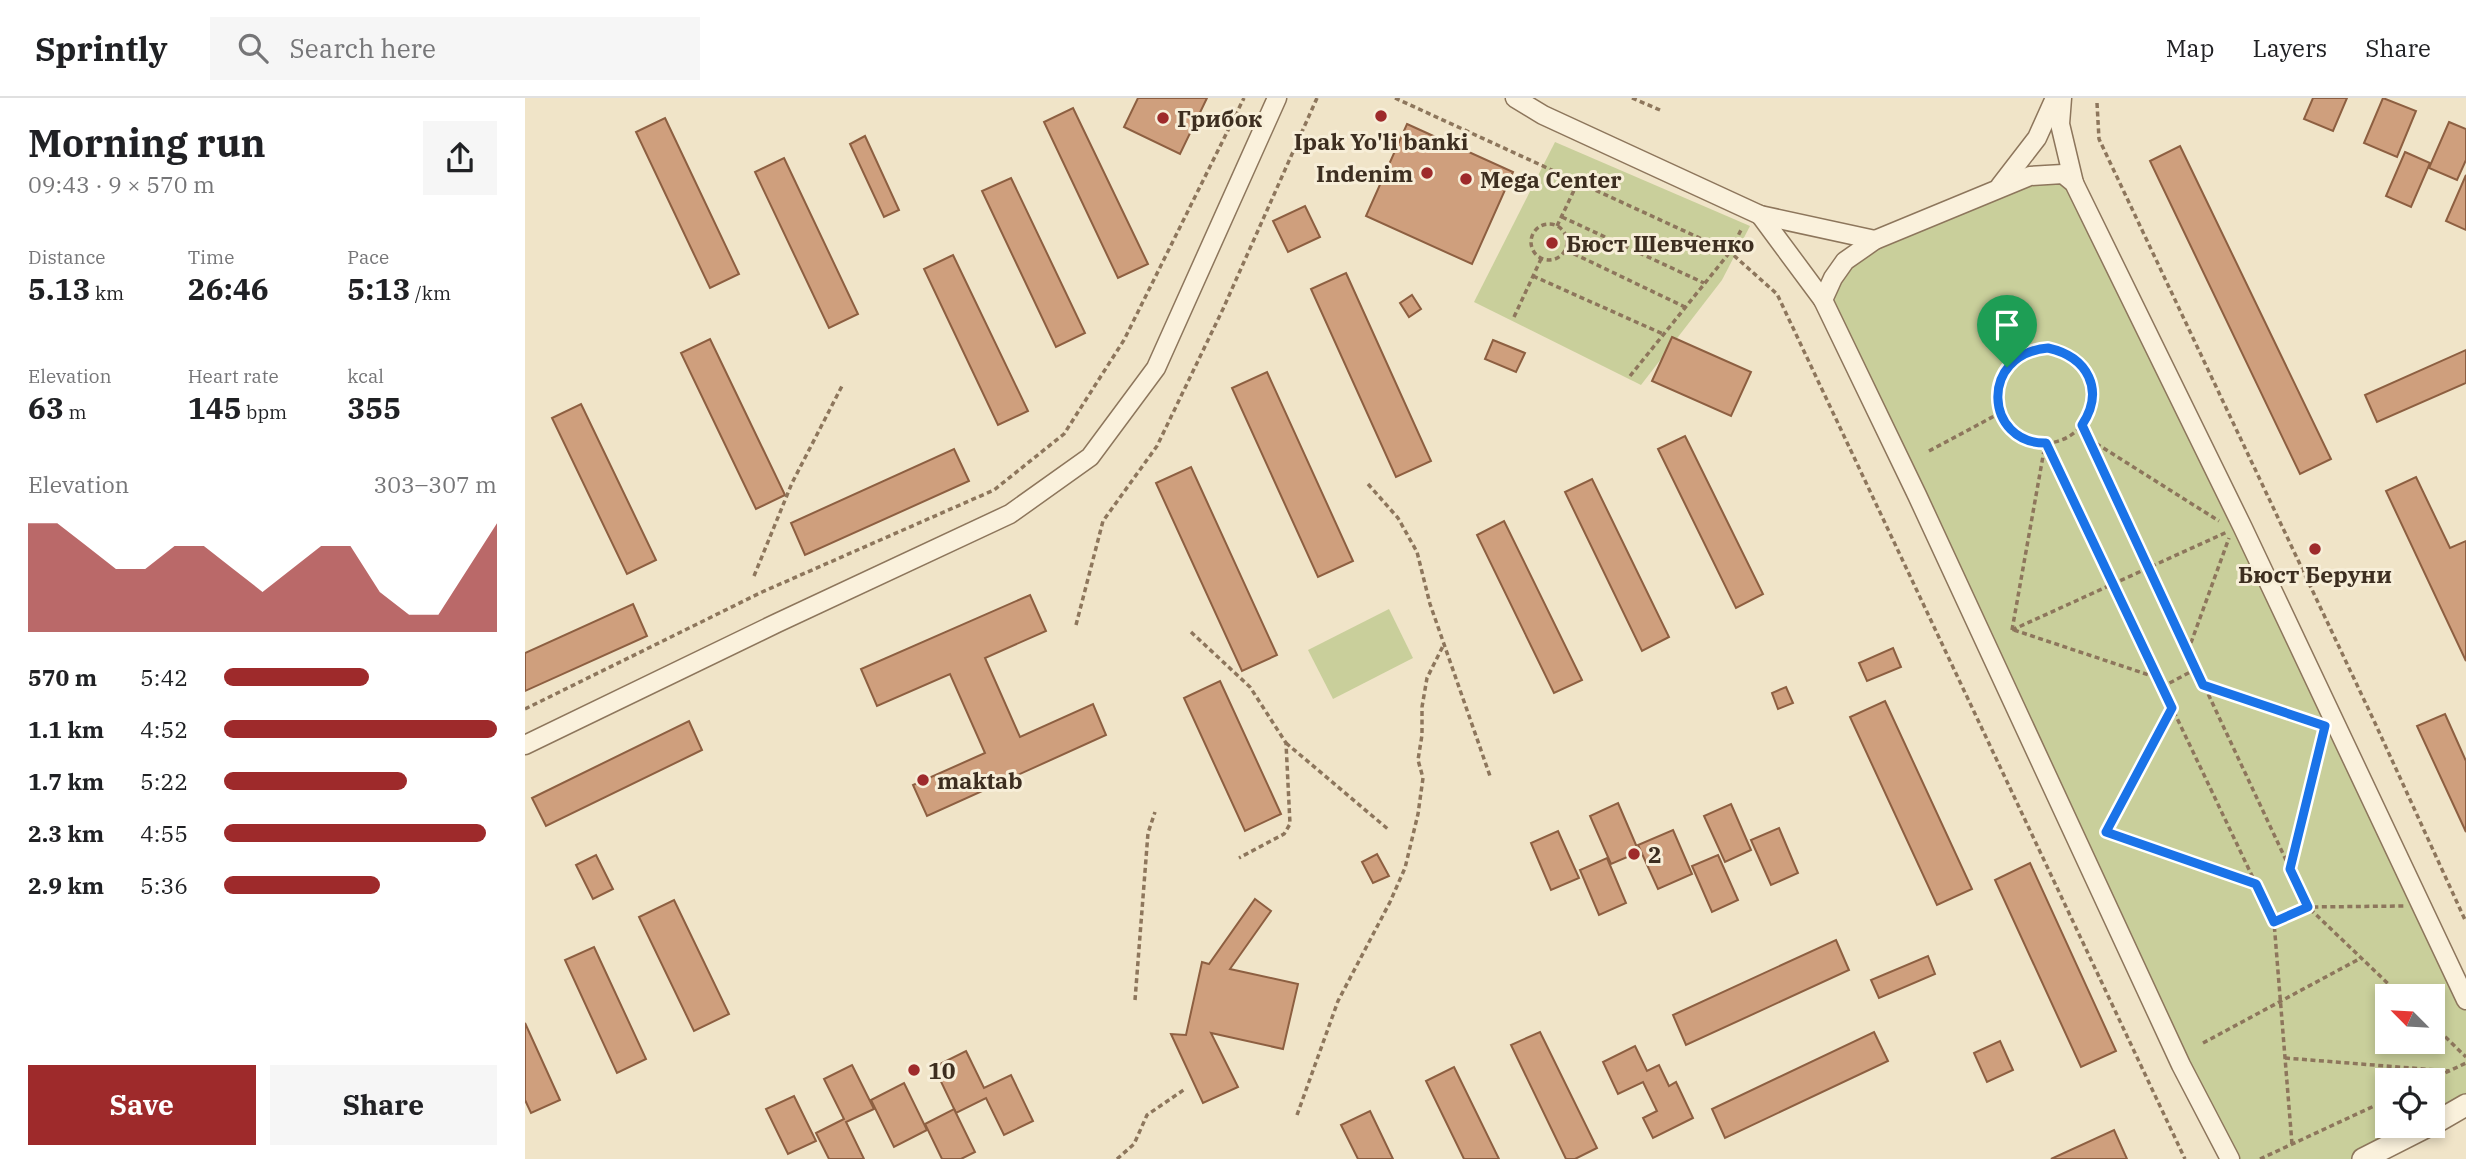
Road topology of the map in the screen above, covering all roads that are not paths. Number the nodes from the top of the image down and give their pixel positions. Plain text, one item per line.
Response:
1 (1277, 98) edge
2 (1515, 98) edge
3 (2055, 98) edge
4 (2062, 98) edge
5 (2074, 183) junction
6 (1999, 188) junction
7 (1760, 215) junction
8 (1875, 240) junction
9 (1823, 300) junction
10 (525, 745) edge
11 (2466, 1000) edge
12 (2466, 1105) edge
13 (2445, 1117) edge
14 (2417, 1138) edge
15 (2403, 1151) edge
16 (2230, 1159) edge
17 (2363, 1159) edge

1 - 10 street
2 - 7 street
3 - 6 street
4 - 5 street
5 - 6 street
5 - 11 street
6 - 8 street
7 - 8 street
7 - 9 street
8 - 9 street
9 - 16 street
12 - 13 street
14 - 15 street
15 - 17 street

